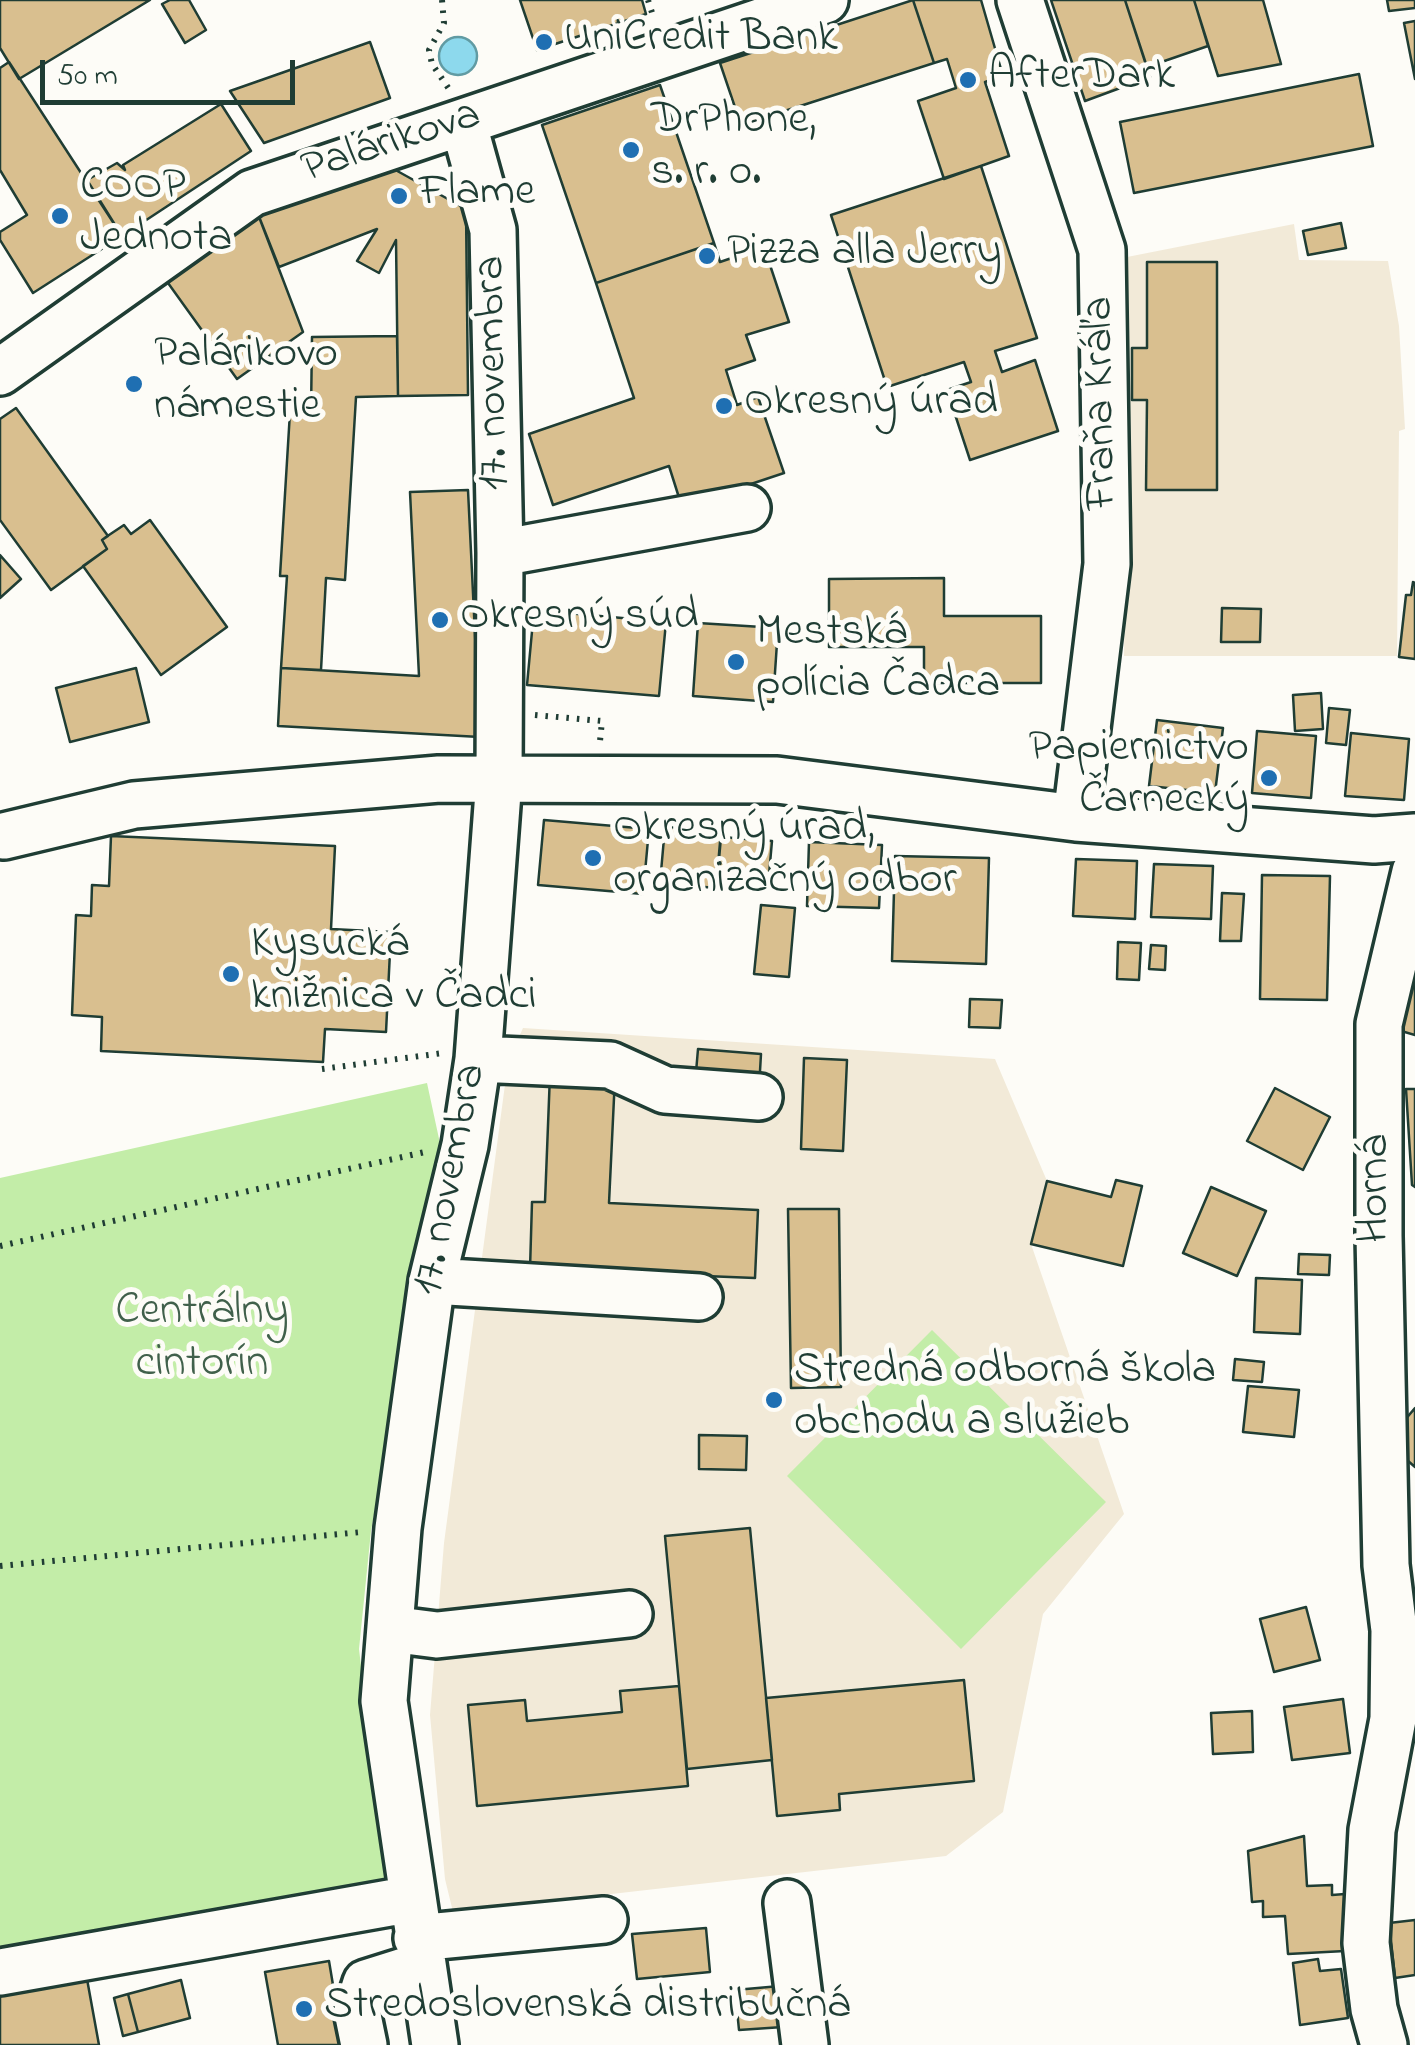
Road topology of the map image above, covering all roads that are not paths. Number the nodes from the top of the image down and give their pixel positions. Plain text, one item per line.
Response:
1 (825, 0) edge
2 (1020, 0) edge
3 (463, 122) junction
4 (0, 372) edge
5 (747, 508) dead end
6 (500, 553) junction
7 (498, 779) junction
8 (1076, 818) junction
9 (4, 836) dead end
10 (1415, 837) edge
11 (1415, 872) edge
12 (479, 1054) junction
13 (760, 1098) dead end
14 (1397, 1228) edge
15 (432, 1280) junction
16 (698, 1297) dead end
17 (628, 1614) dead end
18 (390, 1629) junction
19 (787, 1903) dead end
20 (604, 1920) dead end
21 (416, 1934) junction
22 (0, 1972) edge
23 (364, 2045) edge
24 (435, 2045) edge
25 (804, 2045) edge
26 (1384, 2045) edge

1 - 3 street, Palárikova
2 - 8 street, Fraňa Kráľa
3 - 4 street, Palárikova
3 - 6 street, 17. novembra
5 - 6 street
6 - 7 street, 17. novembra
7 - 8 street
7 - 9 street
7 - 12 street, 17. novembra
8 - 10 street
11 - 14 street, Horná
12 - 13 street
12 - 15 street, 17. novembra
14 - 26 street, Horná
15 - 16 street
15 - 18 street, 17. novembra
17 - 18 street
18 - 21 street, 17. novembra
19 - 25 street
20 - 21 street
21 - 22 street
21 - 23 street
21 - 24 street, 17. novembra

